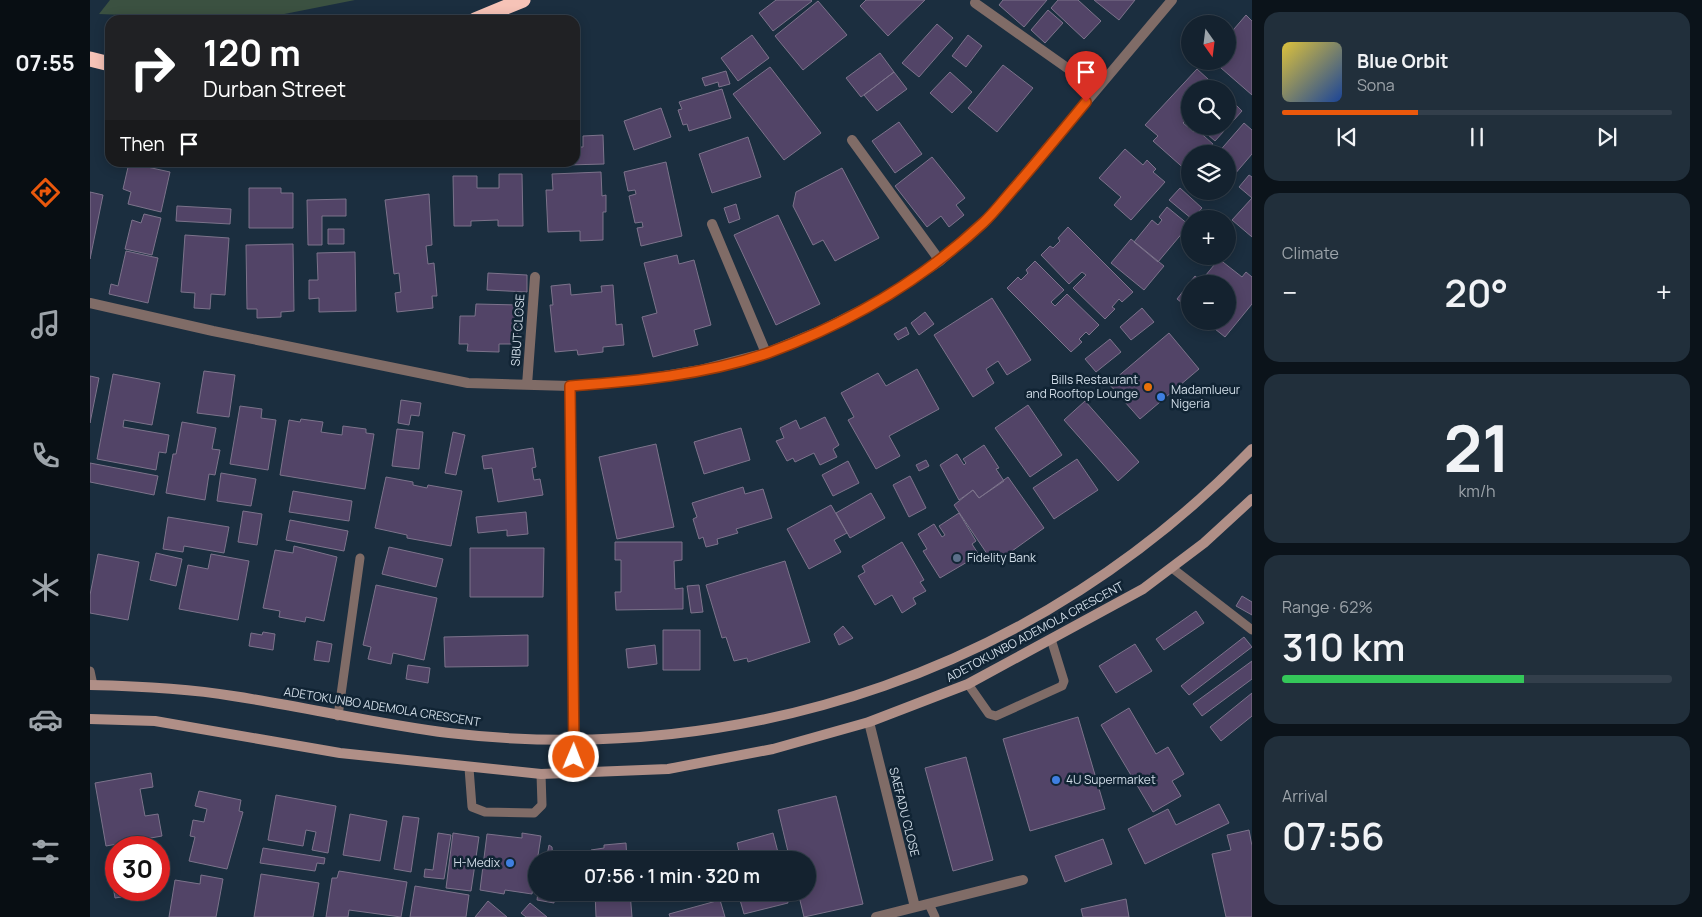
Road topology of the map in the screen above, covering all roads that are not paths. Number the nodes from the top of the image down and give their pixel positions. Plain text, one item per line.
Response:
1 (523, 0) edge
2 (1172, 0) edge
3 (975, 4) dead end
4 (487, 15) edge
5 (90, 59) edge
6 (105, 63) edge
7 (1097, 89) junction
8 (852, 140) dead end
9 (712, 224) dead end
10 (940, 261) junction
11 (534, 277) dead end
12 (90, 302) edge
13 (766, 353) junction
14 (527, 386) junction
15 (570, 386) junction
16 (1252, 449) edge
17 (1252, 499) edge
18 (360, 558) dead end
19 (1172, 568) junction
20 (1252, 630) edge
21 (1051, 639) junction
22 (90, 671) edge
23 (968, 684) junction
24 (92, 685) edge
25 (338, 716) junction
26 (90, 719) edge
27 (869, 722) junction
28 (575, 740) junction
29 (469, 768) junction
30 (542, 774) junction
31 (574, 774) junction
32 (1023, 880) dead end
33 (929, 904) junction
34 (915, 907) junction
35 (876, 917) edge
36 (935, 917) edge

1 - 4 highway
2 - 7 street
3 - 7 street
5 - 6 highway
7 - 10 street
8 - 10 street
9 - 13 street
10 - 13 street
11 - 14 street, SIBUT CLOSE
12 - 14 street
13 - 15 street
14 - 15 street
15 - 28 street
16 - 28 main road, ADETOKUNBO ADEMOLA CRESCENT
17 - 19 main road, ADETOKUNBO ADEMOLA CRESCENT
18 - 25 lane
19 - 20 lane
19 - 21 main road, ADETOKUNBO ADEMOLA CRESCENT
21 - 23 main road, ADETOKUNBO ADEMOLA CRESCENT
21 - 23 lane
22 - 24 lane
23 - 27 main road, ADETOKUNBO ADEMOLA CRESCENT
24 - 25 main road, ADETOKUNBO ADEMOLA CRESCENT
25 - 28 main road, ADETOKUNBO ADEMOLA CRESCENT
26 - 29 main road, ADETOKUNBO ADEMOLA CRESCENT
27 - 31 main road, ADETOKUNBO ADEMOLA CRESCENT
27 - 34 street, SAEFADU CLOSE
28 - 31 street
29 - 30 main road, ADETOKUNBO ADEMOLA CRESCENT
29 - 30 lane
30 - 31 main road, ADETOKUNBO ADEMOLA CRESCENT
32 - 33 street
33 - 34 street
33 - 36 lane
34 - 35 street

